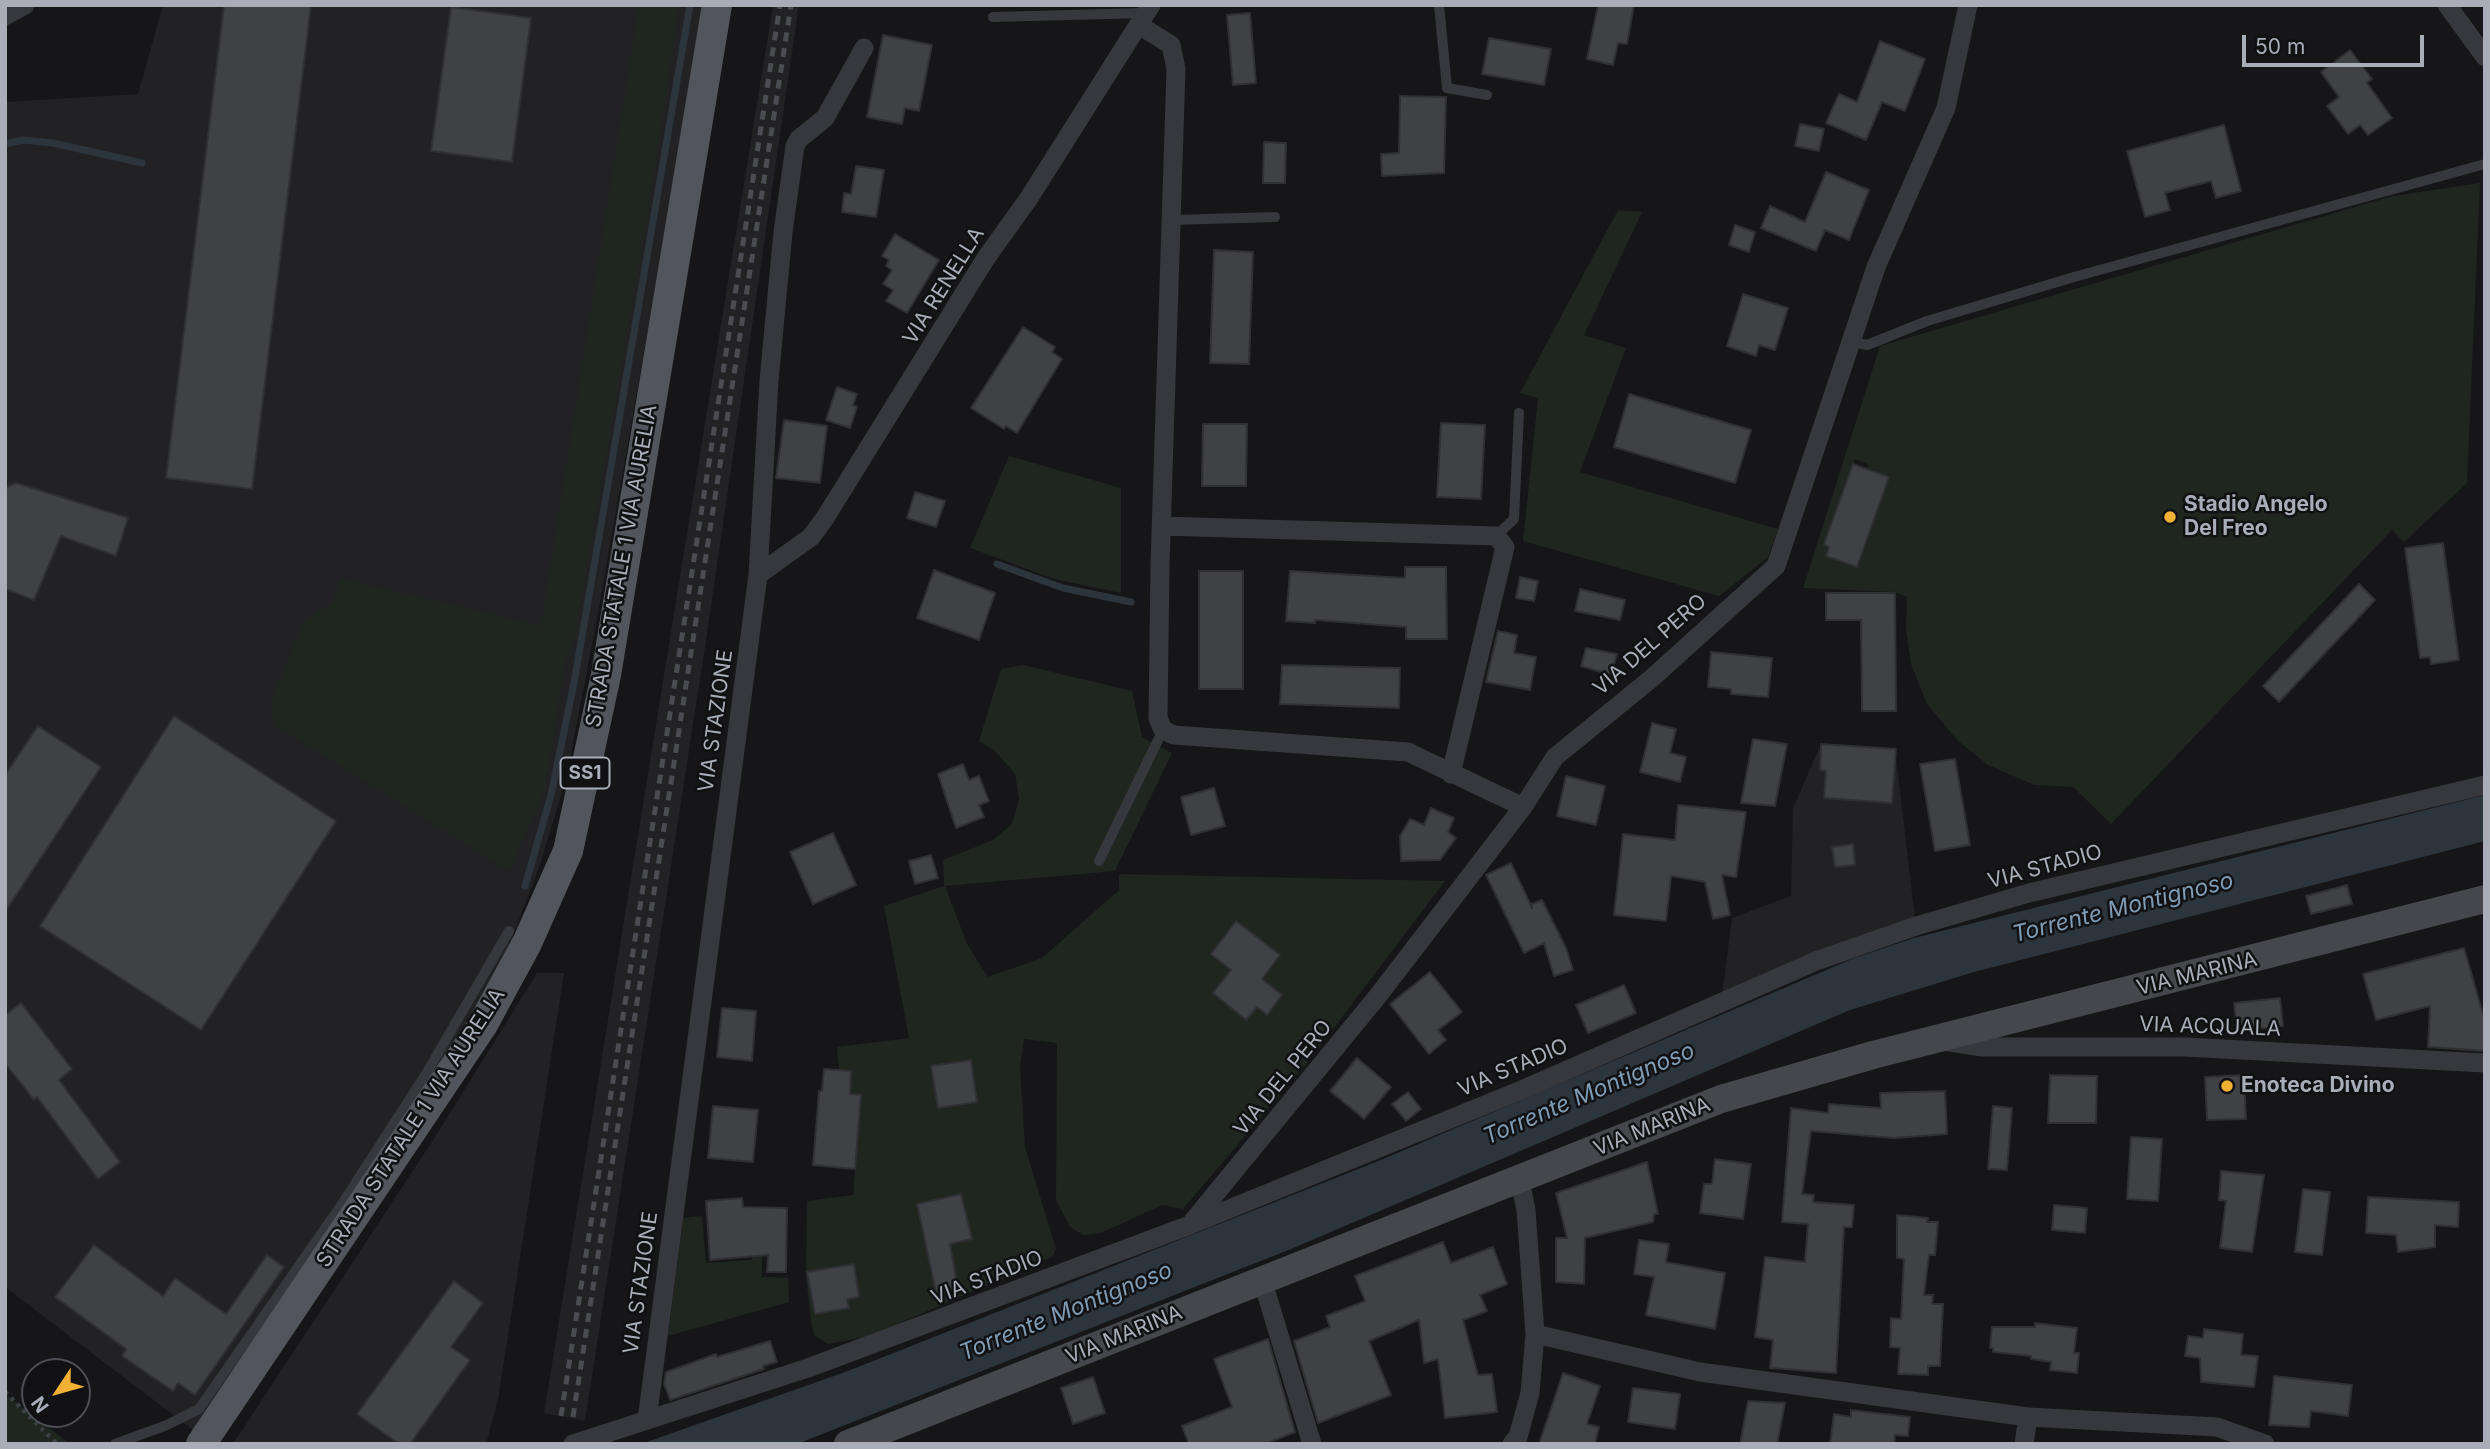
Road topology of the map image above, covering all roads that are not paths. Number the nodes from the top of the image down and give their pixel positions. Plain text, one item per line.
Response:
1 (24, 5) edge
2 (717, 5) edge
3 (1439, 5) edge
4 (1968, 5) edge
5 (2447, 5) edge
6 (1145, 14) edge
7 (5, 16) edge
8 (993, 16) dead end
9 (864, 48) dead end
10 (2485, 57) edge
11 (1487, 95) dead end
12 (2485, 164) edge
13 (1275, 217) dead end
14 (1172, 220) junction
15 (1852, 342) junction
16 (1519, 413) dead end
17 (1162, 526) junction
18 (1496, 536) junction
19 (758, 575) junction
20 (1163, 730) junction
21 (1451, 774) junction
22 (2485, 785) edge
23 (1523, 807) junction
24 (1099, 861) dead end
25 (2485, 899) edge
26 (509, 932) dead end
27 (1935, 1039) junction
28 (2485, 1063) edge
29 (1520, 1181) junction
30 (1190, 1225) junction
31 (1262, 1279) junction
32 (1535, 1334) junction
33 (2028, 1417) junction
34 (647, 1420) junction
35 (115, 1444) edge
36 (201, 1444) edge
37 (573, 1444) edge
38 (848, 1444) edge
39 (1312, 1444) edge
40 (1512, 1444) edge
41 (2024, 1444) edge
42 (2265, 1444) edge

1 - 7 street
2 - 36 main road, STRADA STATALE 1 VIA AURELIA / SS1
3 - 11 lane
4 - 15 street, VIA DEL PERO
5 - 10 street
6 - 8 lane
6 - 14 street
6 - 19 street, VIA RENELLA
9 - 19 street, VIA STAZIONE
12 - 15 lane
13 - 14 lane
14 - 17 street
15 - 23 street, VIA DEL PERO
16 - 18 lane
17 - 18 street
17 - 20 street
18 - 21 street
19 - 34 street, VIA STAZIONE
20 - 21 street
20 - 24 lane
21 - 23 street
22 - 30 street, VIA STADIO
23 - 30 street, VIA DEL PERO
25 - 27 main road, VIA MARINA
26 - 35 lane
27 - 28 street, VIA ACQUALA
27 - 29 main road, VIA MARINA
29 - 31 main road, VIA MARINA
29 - 32 street
30 - 34 street, VIA STADIO
31 - 38 main road, VIA MARINA
31 - 39 street
32 - 33 street
32 - 40 street
33 - 41 street
33 - 42 street
34 - 37 street, VIA STADIO

